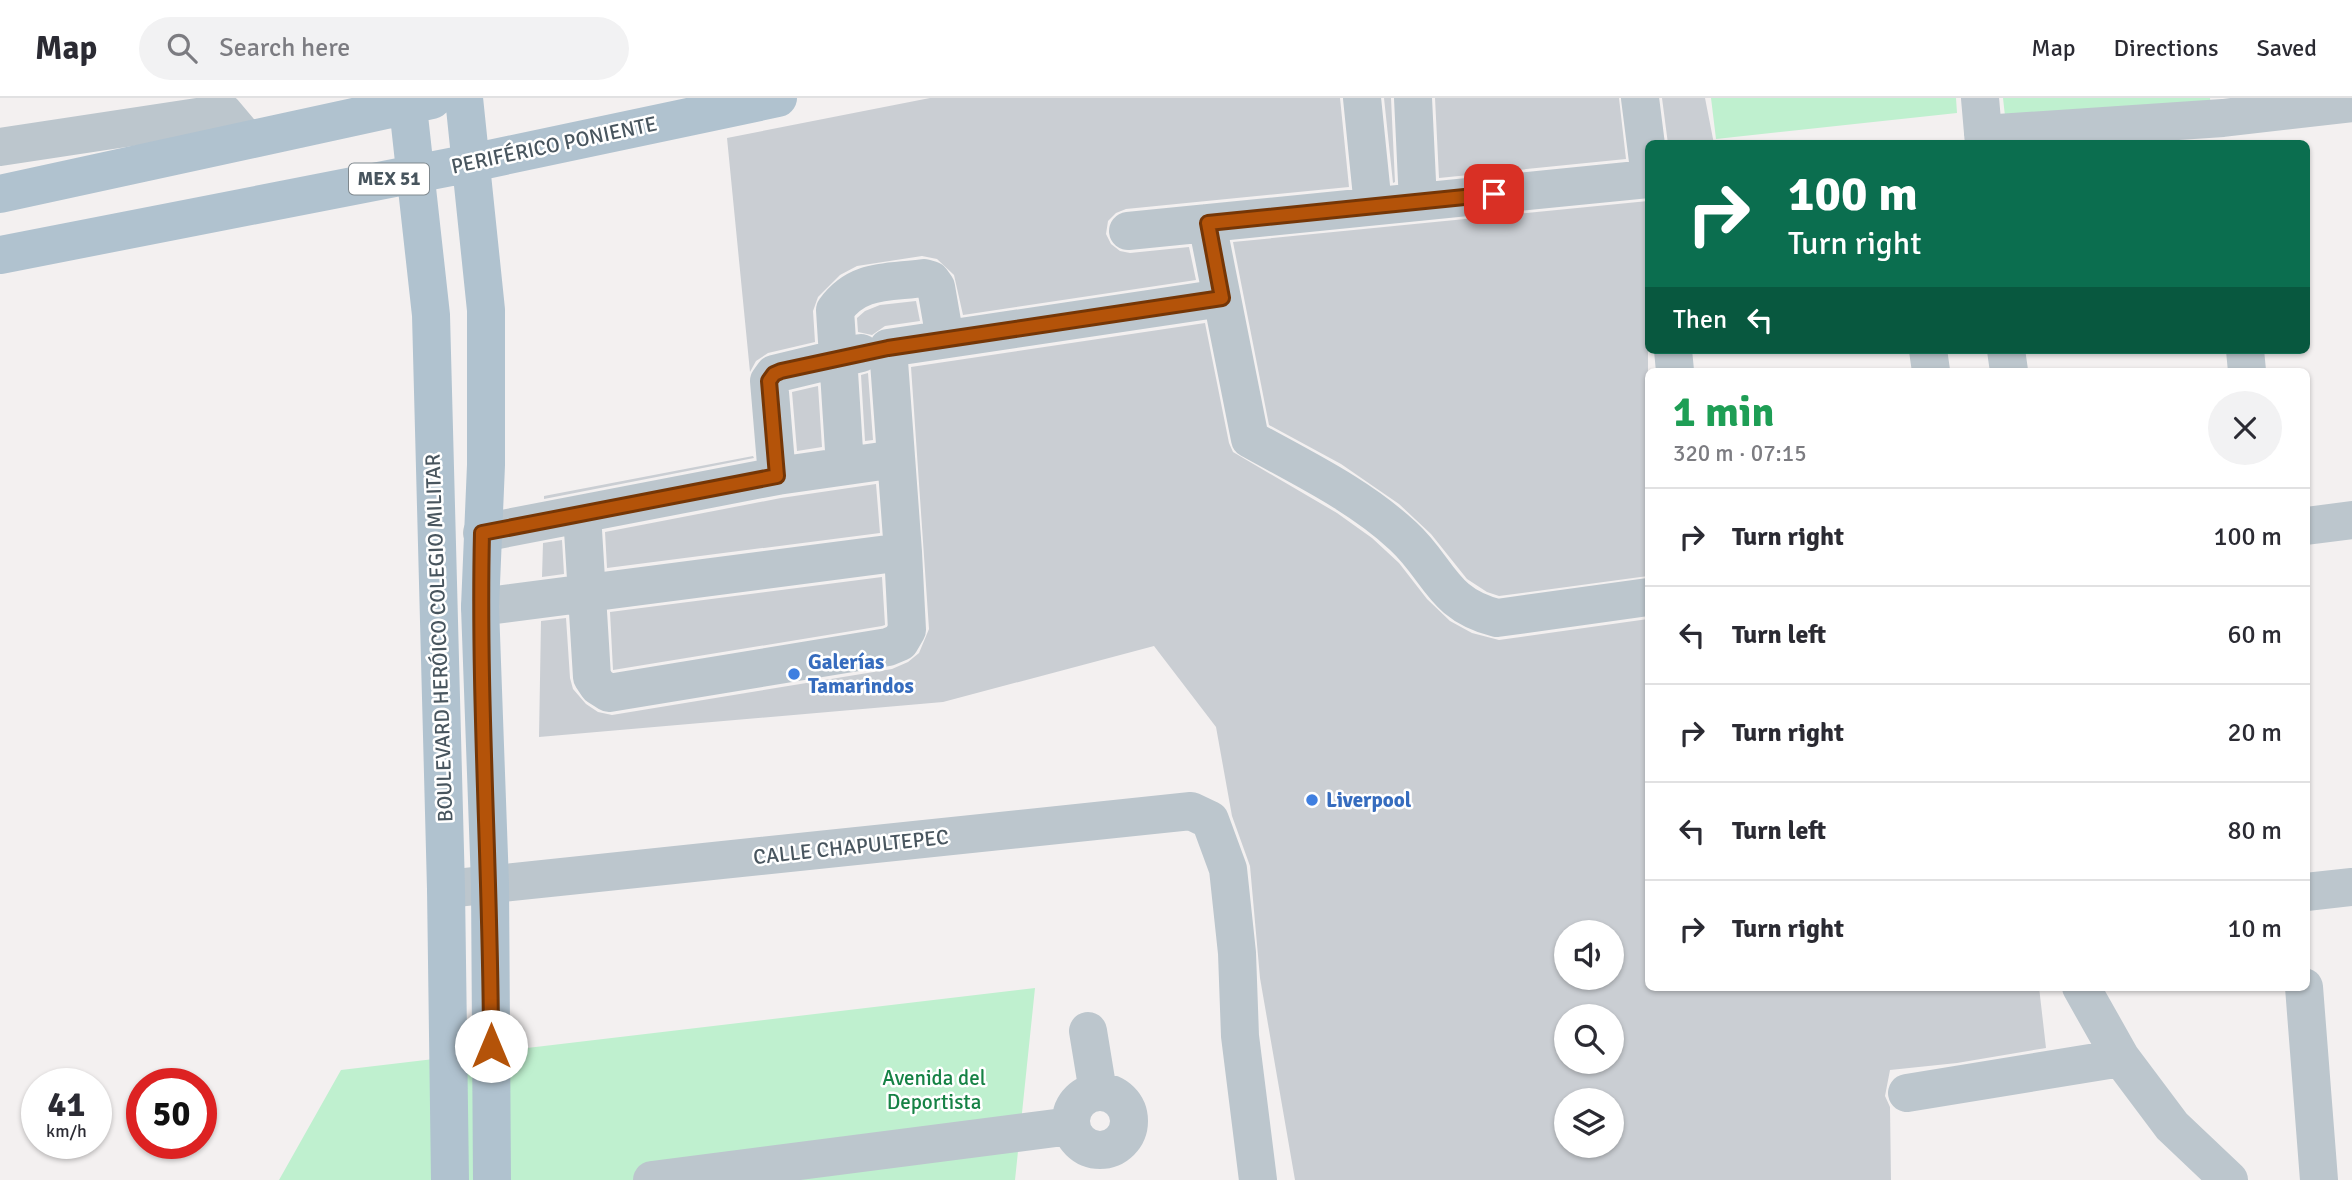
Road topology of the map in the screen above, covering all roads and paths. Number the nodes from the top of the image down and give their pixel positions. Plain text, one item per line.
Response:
1 (445, 98) edge
2 (464, 98) edge
3 (778, 98) edge
4 (1362, 98) edge
5 (1413, 98) edge
6 (1640, 98) edge
7 (407, 101) edge
8 (2352, 103) edge
9 (2223, 120) edge
10 (1982, 125) edge
11 (246, 139) junction
12 (1645, 140) edge
13 (0, 147) edge
14 (471, 163) junction
15 (415, 173) junction
16 (1645, 179) edge
17 (0, 194) edge
18 (1418, 202) junction
19 (1373, 206) junction
20 (1208, 223) junction
21 (1128, 231) dead end
22 (0, 255) edge
23 (1222, 298) junction
24 (946, 339) junction
25 (888, 348) junction
26 (838, 358) junction
27 (896, 459) junction
28 (845, 466) junction
29 (777, 476) junction
30 (582, 514) junction
31 (2352, 520) edge
32 (2310, 525) edge
33 (482, 533) junction
34 (903, 552) junction
35 (586, 593) junction
36 (1645, 597) edge
37 (480, 607) junction
38 (490, 884) junction
39 (2352, 887) edge
40 (446, 889) junction
41 (2310, 892) edge
42 (2083, 991) edge
43 (2304, 991) edge
44 (1088, 1031) dead end
45 (2121, 1058) junction
46 (1098, 1092) junction
47 (1908, 1093) dead end
48 (1071, 1126) junction
49 (1110, 1165) edge
50 (450, 1180) edge
51 (492, 1180) edge
52 (652, 1180) edge
53 (1258, 1180) edge
54 (2229, 1180) edge
55 (2319, 1180) edge

1 - 7 main road
2 - 14 main road, BOULEVARD HERÓICO COLEGIO MILITAR
3 - 14 main road, PERIFÉRICO PONIENTE / MEX 51
4 - 19 street
5 - 18 street
6 - 12 street
7 - 11 main road
7 - 15 main road, BOULEVARD HERÓICO COLEGIO MILITAR
8 - 9 street
9 - 10 street
11 - 13 street
11 - 17 main road
14 - 15 main road, PERIFÉRICO PONIENTE / MEX 51
14 - 33 main road, BOULEVARD HERÓICO COLEGIO MILITAR
15 - 22 main road, PERIFÉRICO PONIENTE / MEX 51
15 - 40 main road, BOULEVARD HERÓICO COLEGIO MILITAR
16 - 18 street
18 - 19 street
19 - 20 street
20 - 21 street
20 - 23 street
23 - 24 street
23 - 36 street
24 - 25 street
24 - 26 street
25 - 26 street
25 - 27 street
26 - 28 street
26 - 29 street
27 - 28 street
27 - 34 street
28 - 29 street
29 - 30 street
30 - 33 street
30 - 35 street
31 - 32 street
33 - 37 main road, BOULEVARD HERÓICO COLEGIO MILITAR
34 - 35 street
34 - 35 street
35 - 37 street
37 - 38 main road, BOULEVARD HERÓICO COLEGIO MILITAR
38 - 40 street, CALLE CHAPULTEPEC
38 - 51 main road, BOULEVARD HERÓICO COLEGIO MILITAR
38 - 53 street, CALLE CHAPULTEPEC
39 - 41 street
40 - 50 main road, BOULEVARD HERÓICO COLEGIO MILITAR
42 - 45 street
43 - 55 street
44 - 46 street
45 - 47 street
45 - 54 street
46 - 48 street
46 - 49 street
48 - 49 street
48 - 52 street

